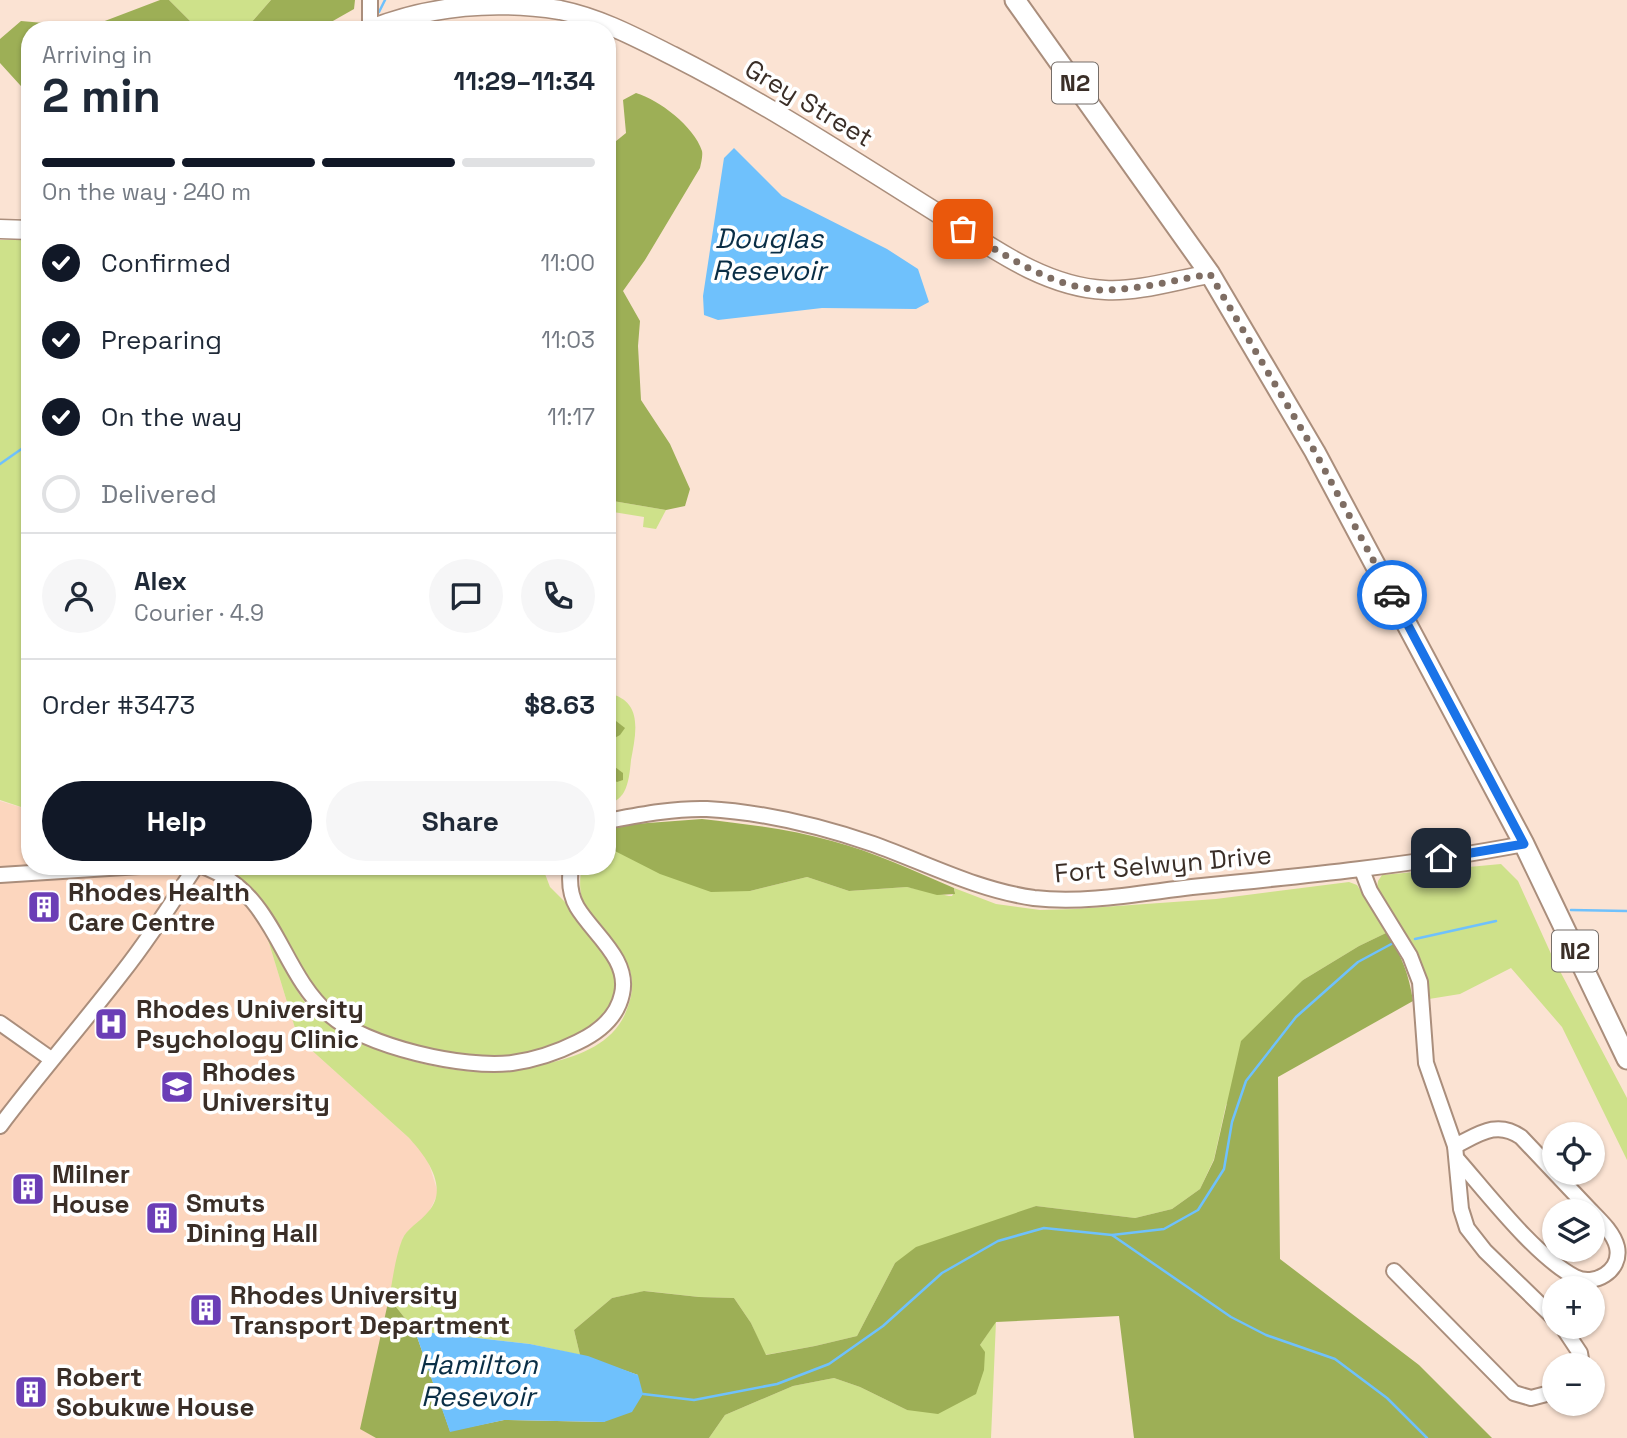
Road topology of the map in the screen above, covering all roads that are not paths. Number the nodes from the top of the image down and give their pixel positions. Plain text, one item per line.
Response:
1 (370, 0) edge
2 (1015, 0) edge
3 (369, 21) edge
4 (392, 21) edge
5 (595, 21) edge
6 (616, 28) edge
7 (0, 229) edge
8 (21, 230) edge
9 (1210, 274) junction
10 (616, 819) edge
11 (1524, 844) junction
12 (1363, 870) junction
13 (21, 874) edge
14 (0, 875) edge
15 (190, 875) edge
16 (223, 875) edge
17 (570, 875) edge
18 (0, 1023) edge
19 (51, 1059) junction
20 (1627, 1059) edge
21 (0, 1126) edge
22 (1457, 1153) junction
23 (1580, 1199) edge
24 (1605, 1228) edge
25 (1542, 1252) edge
26 (1554, 1262) edge
27 (1394, 1271) dead end
28 (1542, 1306) edge
29 (1542, 1395) edge

1 - 3 street
2 - 9 highway, N2
4 - 5 main road, Grey Street
6 - 9 main road, Grey Street
7 - 8 main road
9 - 11 highway, N2
10 - 12 street, Fort Selwyn Drive
11 - 12 street, Fort Selwyn Drive
11 - 20 highway, N2
12 - 22 street
13 - 14 street
15 - 19 street
16 - 17 street
18 - 19 street
19 - 21 street
22 - 23 street
22 - 25 street
22 - 28 street
24 - 26 street
27 - 29 street

